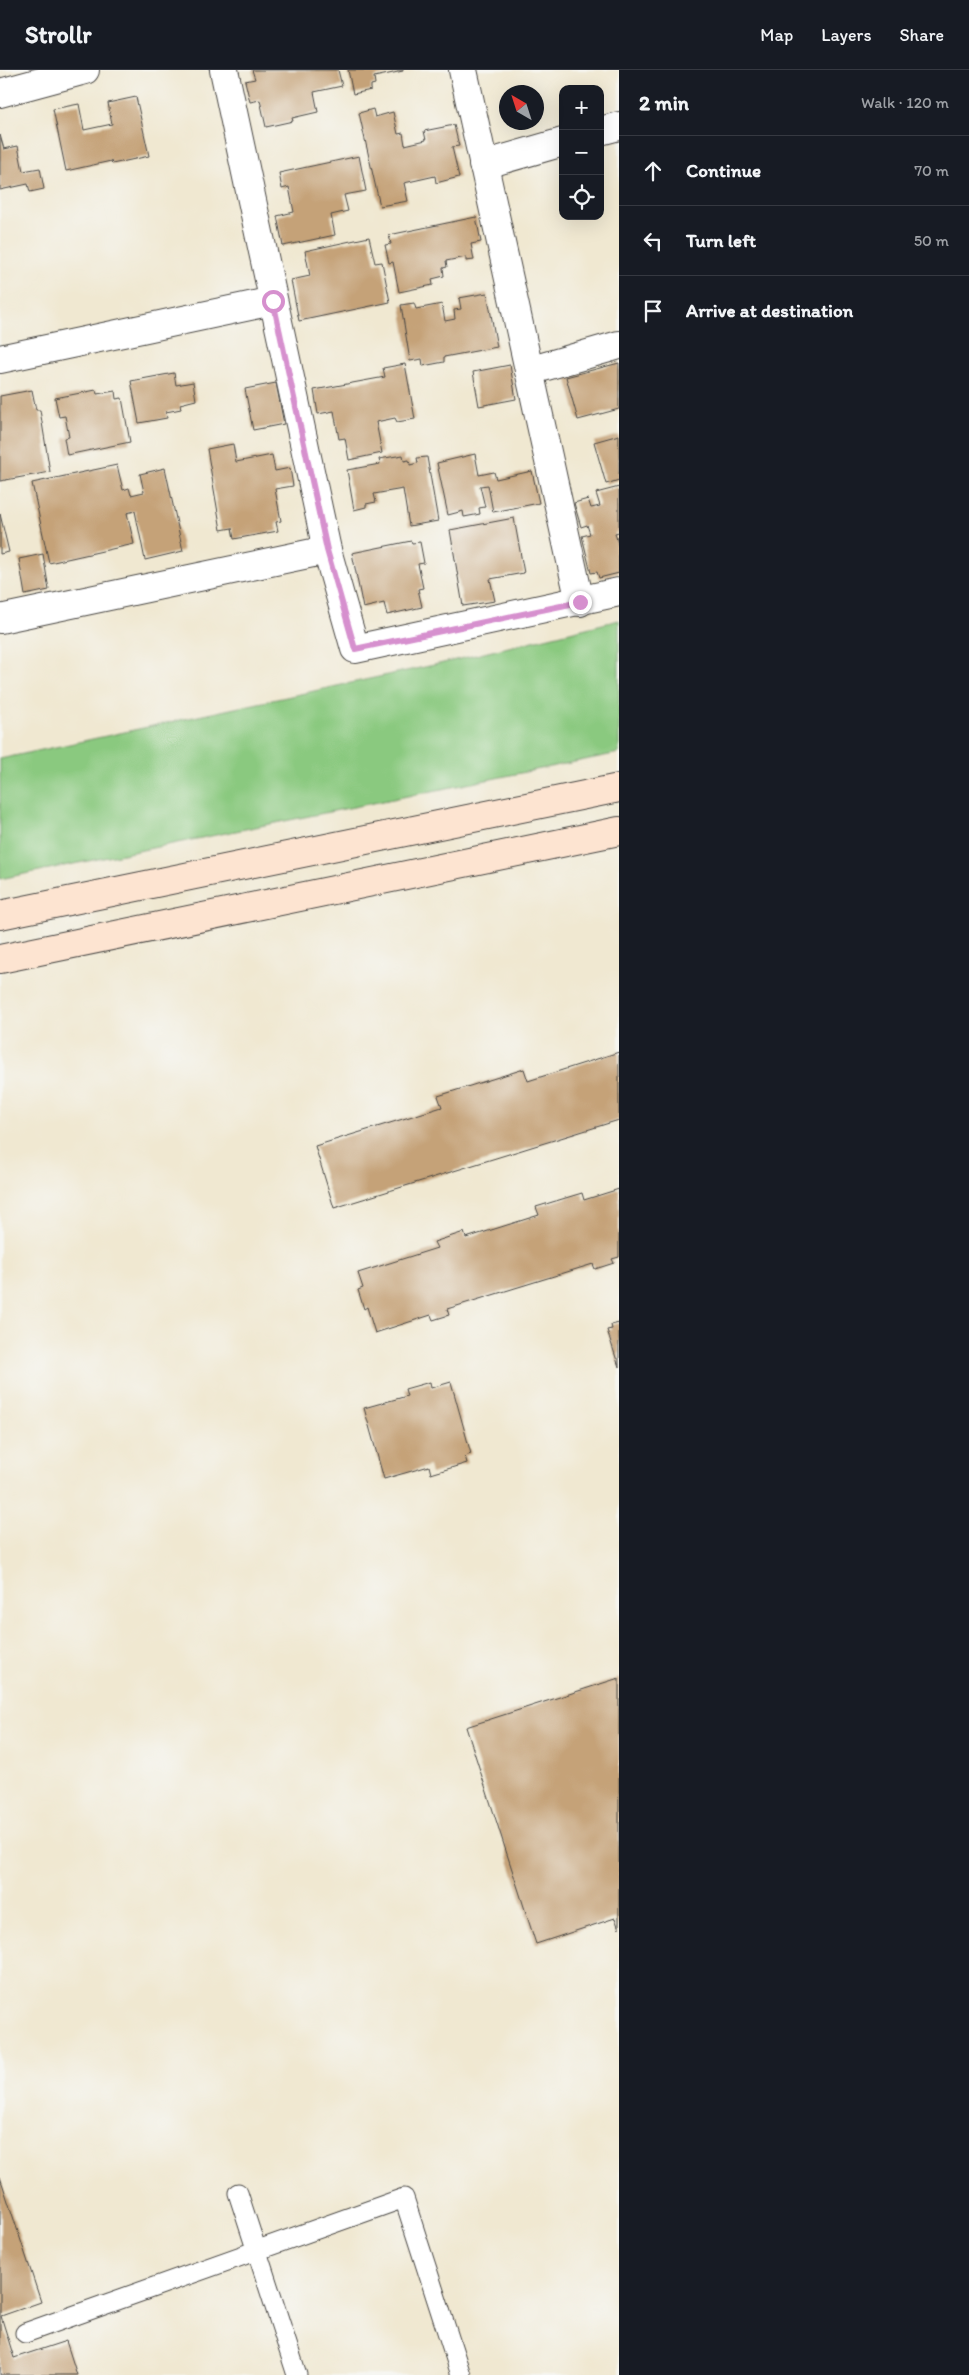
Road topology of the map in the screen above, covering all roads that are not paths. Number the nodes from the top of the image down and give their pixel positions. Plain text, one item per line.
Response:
1 (85, 70) edge
2 (224, 70) edge
3 (463, 70) edge
4 (0, 93) edge
5 (619, 126) edge
6 (604, 130) edge
7 (559, 143) edge
8 (483, 165) junction
9 (273, 301) junction
10 (619, 345) edge
11 (0, 359) edge
12 (529, 371) junction
13 (327, 550) junction
14 (619, 592) edge
15 (580, 602) junction
16 (0, 619) edge
17 (619, 788) edge
18 (619, 831) edge
19 (0, 915) edge
20 (0, 959) edge
21 (238, 2193) dead end
22 (256, 2251) junction
23 (25, 2333) dead end
24 (297, 2375) edge
25 (461, 2375) edge

1 - 4 street
2 - 9 street
3 - 8 street
5 - 6 street
7 - 8 street
8 - 12 street
9 - 11 street
9 - 13 street
10 - 12 street
12 - 15 street
13 - 15 street
13 - 16 street
14 - 15 street
17 - 19 street
18 - 20 street
21 - 22 lane
22 - 23 lane
22 - 24 lane
22 - 25 lane

